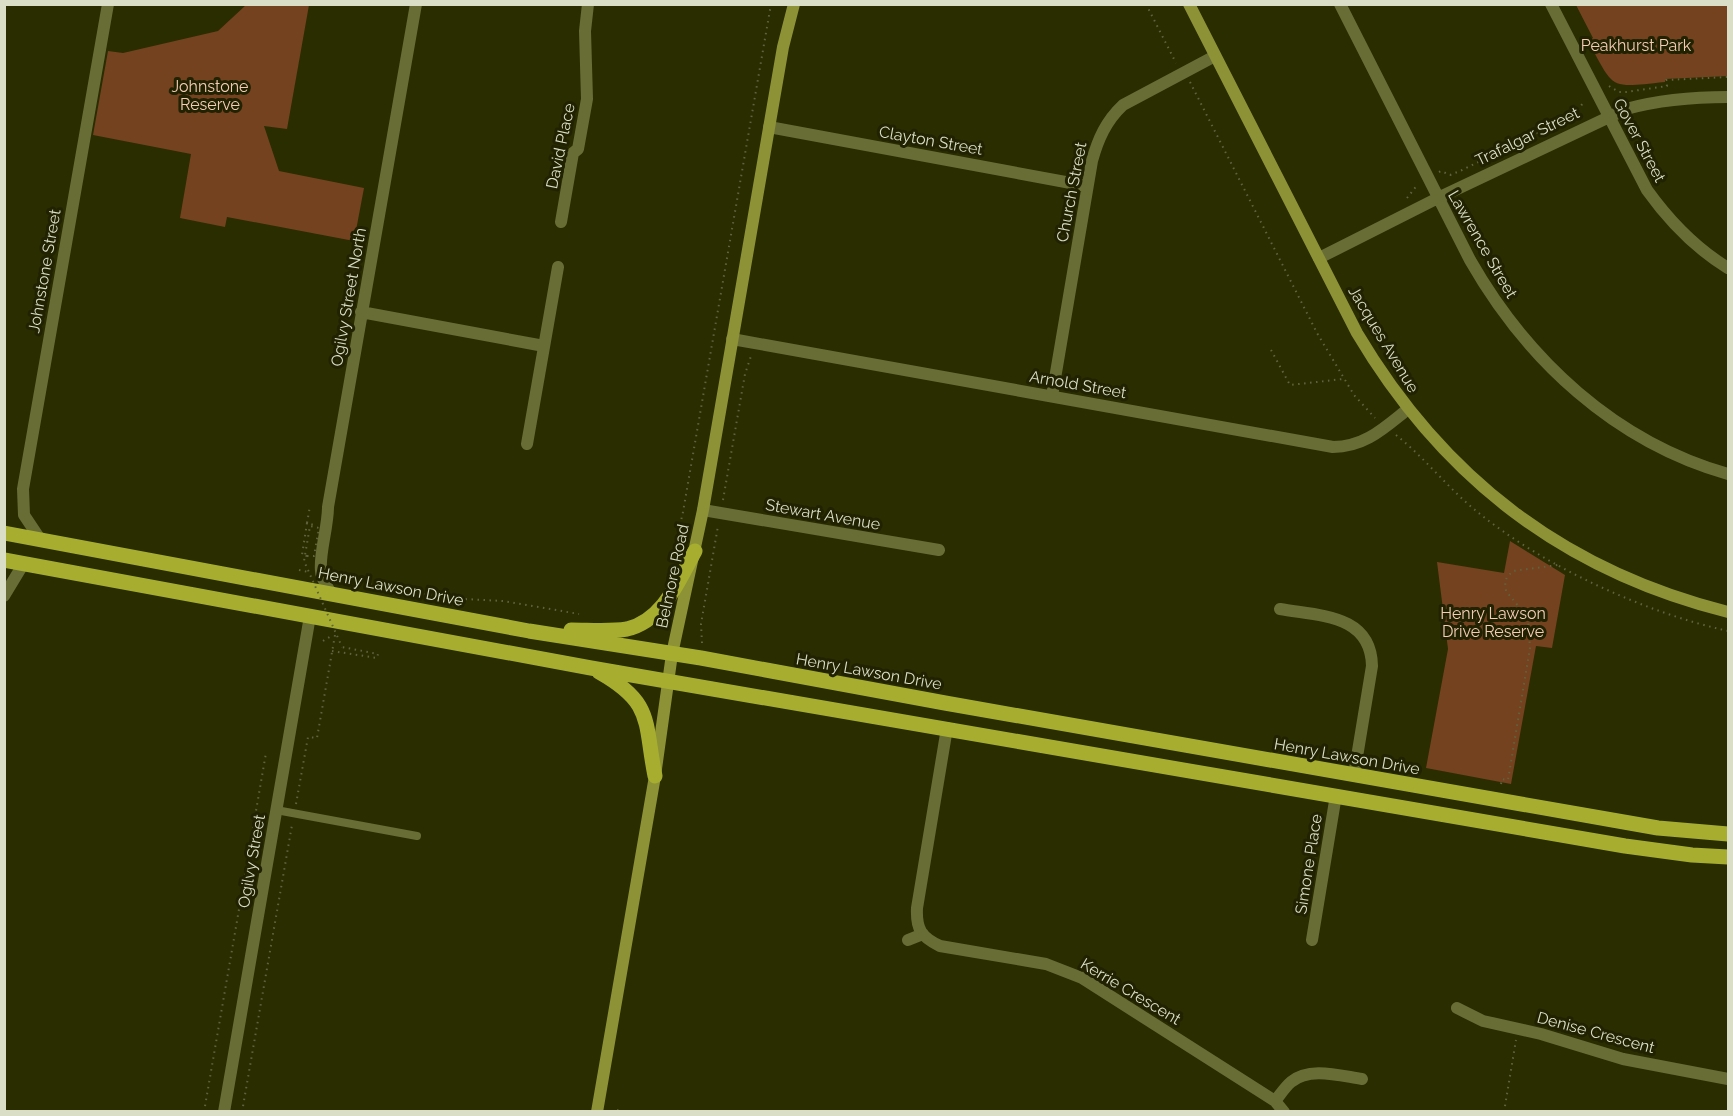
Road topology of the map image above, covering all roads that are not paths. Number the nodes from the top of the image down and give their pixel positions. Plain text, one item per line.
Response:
1 (108, 4) edge
2 (416, 4) edge
3 (588, 4) edge
4 (787, 4) edge
5 (794, 4) edge
6 (1189, 4) edge
7 (1340, 4) edge
8 (1551, 4) edge
9 (783, 47) junction
10 (1215, 56) junction
11 (1728, 97) edge
12 (1608, 116) junction
13 (769, 128) junction
14 (1088, 186) junction
15 (1438, 198) junction
16 (561, 222) dead end
17 (1319, 258) junction
18 (558, 267) dead end
19 (1728, 268) edge
20 (361, 312) junction
21 (732, 339) junction
22 (544, 345) junction
23 (1052, 396) junction
24 (1408, 410) junction
25 (527, 444) dead end
26 (1728, 474) edge
27 (703, 510) junction
28 (4, 533) edge
29 (40, 539) junction
30 (939, 550) dead end
31 (695, 551) junction
32 (4, 560) edge
33 (24, 563) junction
34 (331, 593) junction
35 (4, 596) edge
36 (1280, 609) dead end
37 (1728, 612) edge
38 (310, 616) junction
39 (529, 631) junction
40 (672, 654) junction
41 (591, 668) junction
42 (669, 681) junction
43 (947, 728) junction
44 (1354, 775) junction
45 (655, 776) junction
46 (1336, 795) junction
47 (276, 810) junction
48 (1728, 834) edge
49 (417, 836) dead end
50 (1728, 857) edge
51 (923, 934) junction
52 (1312, 939) dead end
53 (908, 940) dead end
54 (1457, 1008) dead end
55 (1362, 1079) dead end
56 (1728, 1079) edge
57 (1275, 1101) junction
58 (224, 1112) edge
59 (597, 1112) edge
60 (1284, 1112) edge

1 - 29 street, Johnstone Street
2 - 20 street, Ogilvy Street North
3 - 16 street, David Place
4 - 9 main road, Belmore Road
5 - 9 main road, Belmore Road
6 - 10 main road, Jacques Avenue
7 - 15 street, Lawrence Street
8 - 12 street, Gover Street
9 - 13 main road, Belmore Road
10 - 14 street, Church Street
10 - 17 main road, Jacques Avenue
11 - 12 street, Trafalgar Street
12 - 15 street, Trafalgar Street
12 - 19 street, Gover Street
13 - 14 street, Clayton Street
13 - 21 main road, Belmore Road
14 - 23 street, Church Street
15 - 17 street, Trafalgar Street
15 - 26 street, Lawrence Street
17 - 24 main road, Jacques Avenue
18 - 22 street
20 - 22 street
20 - 34 street, Ogilvy Street North
21 - 23 street, Arnold Street
21 - 27 main road, Belmore Road
22 - 25 street
23 - 24 street, Arnold Street
24 - 37 main road, Jacques Avenue
27 - 30 street, Stewart Avenue
27 - 31 main road, Belmore Road
28 - 29 main road, Henry Lawson Drive
29 - 34 main road, Henry Lawson Drive
31 - 39 main road
31 - 40 main road, Belmore Road
32 - 33 main road
33 - 35 street
33 - 38 main road
34 - 39 main road, Henry Lawson Drive
36 - 44 street
38 - 41 main road
38 - 47 street, Ogilvy Street
39 - 40 main road, Henry Lawson Drive
40 - 42 main road, Belmore Road
40 - 44 main road, Henry Lawson Drive
41 - 42 main road
41 - 45 main road
42 - 43 main road
42 - 45 main road, Belmore Road
43 - 46 main road
43 - 51 street
44 - 48 main road, Henry Lawson Drive
45 - 59 main road, Belmore Road
46 - 50 main road
46 - 52 street, Simone Place
47 - 49 lane
47 - 58 street, Ogilvy Street
51 - 53 street
51 - 57 street, Kerrie Crescent
54 - 56 street, Denise Crescent
55 - 57 street
57 - 60 street, Kerrie Crescent

